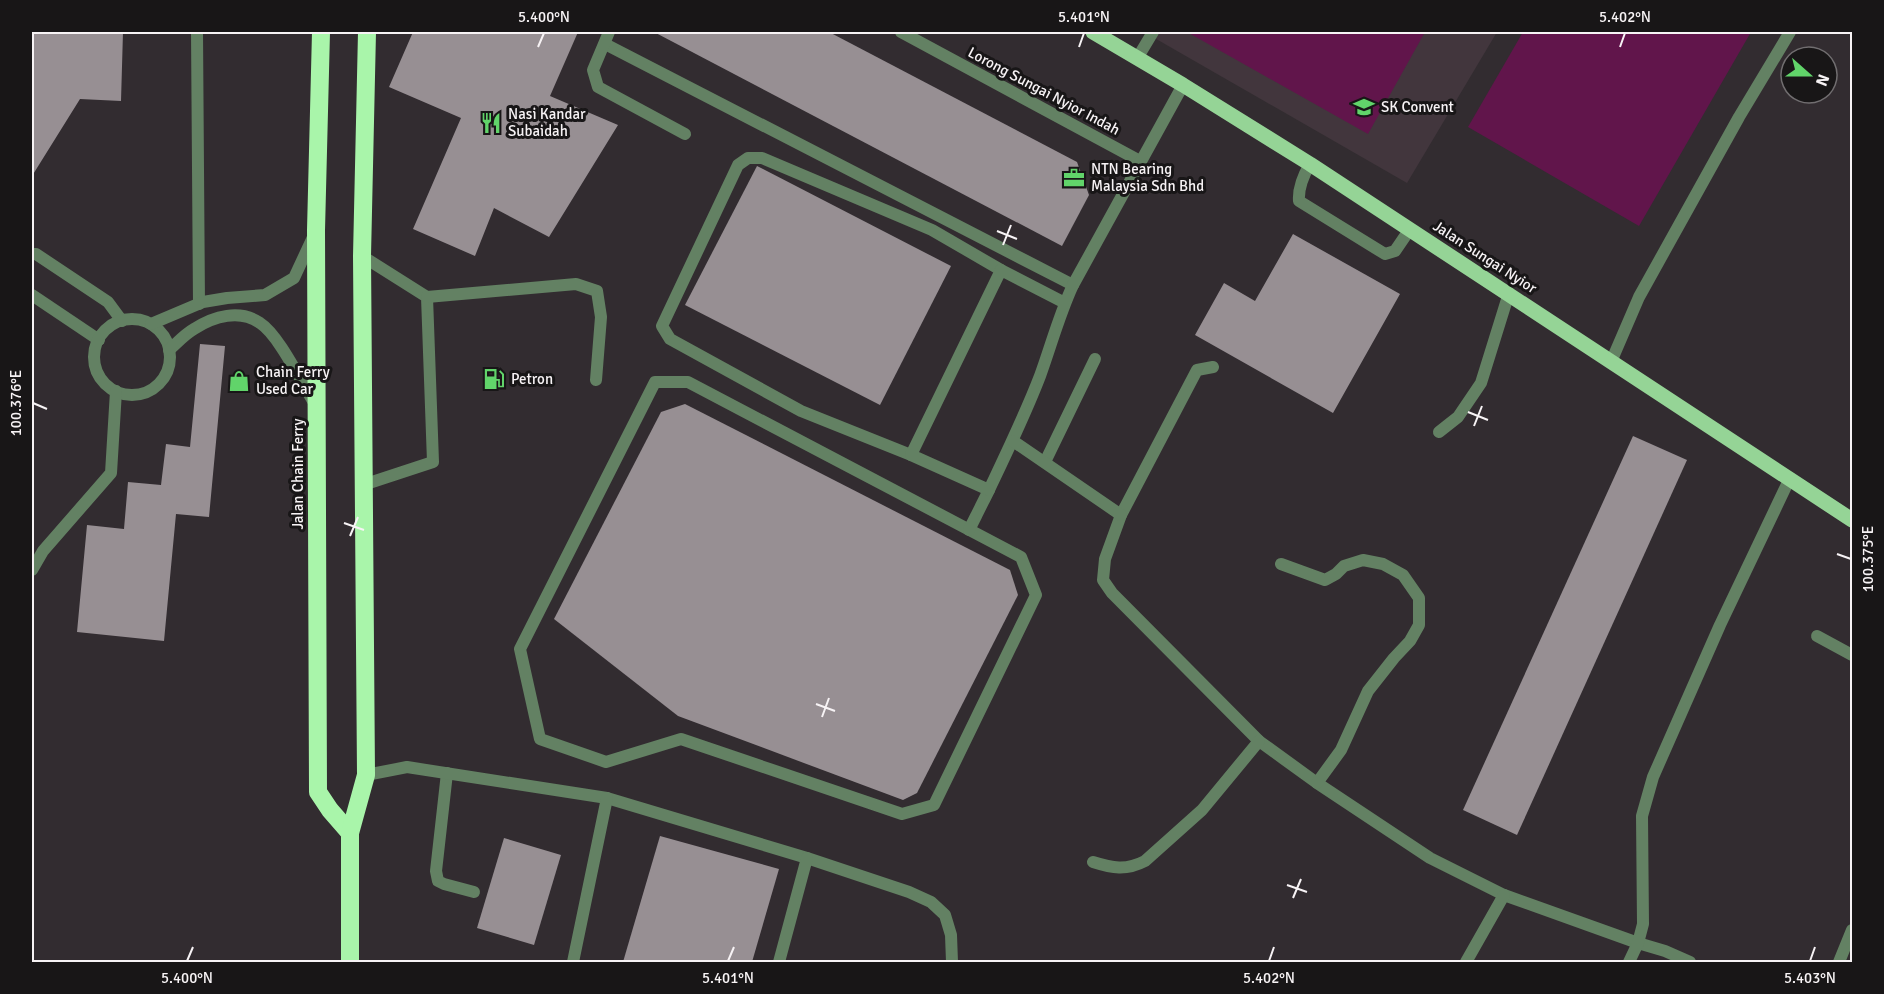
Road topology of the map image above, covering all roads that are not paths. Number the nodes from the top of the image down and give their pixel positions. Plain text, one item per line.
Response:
1 (197, 32) edge
2 (321, 32) edge
3 (367, 32) edge
4 (609, 32) edge
5 (901, 32) edge
6 (1093, 32) edge
7 (1153, 32) edge
8 (1790, 32) edge
9 (605, 44) junction
10 (1138, 57) junction
11 (1184, 85) junction
12 (685, 134) dead end
13 (1140, 160) junction
14 (1310, 164) junction
15 (1410, 229) junction
16 (316, 231) junction
17 (32, 254) edge
18 (362, 256) junction
19 (1000, 270) junction
20 (1073, 285) junction
21 (1509, 293) junction
22 (32, 294) edge
23 (427, 297) junction
24 (1065, 303) junction
25 (199, 304) junction
26 (122, 321) junction
27 (151, 324) junction
28 (99, 340) junction
29 (170, 350) junction
30 (1095, 359) dead end
31 (1611, 362) junction
32 (1213, 367) dead end
33 (596, 380) dead end
34 (116, 391) junction
35 (315, 405) junction
36 (1439, 432) dead end
37 (1013, 441) junction
38 (910, 455) junction
39 (1044, 462) junction
40 (1790, 478) junction
41 (363, 485) junction
42 (989, 490) junction
43 (1121, 515) junction
44 (1852, 520) edge
45 (969, 530) junction
46 (32, 544) edge
47 (43, 551) junction
48 (1281, 564) dead end
49 (32, 570) edge
50 (1817, 636) dead end
51 (1852, 655) edge
52 (1259, 741) junction
53 (447, 773) junction
54 (366, 775) junction
55 (1317, 783) junction
56 (607, 798) junction
57 (350, 833) junction
58 (807, 858) junction
59 (1093, 862) dead end
60 (474, 892) dead end
61 (1504, 895) junction
62 (1852, 930) edge
63 (1638, 943) junction
64 (350, 963) edge
65 (573, 963) edge
66 (779, 963) edge
67 (952, 963) edge
68 (1466, 963) edge
69 (1629, 963) edge
70 (1689, 963) edge
71 (1839, 963) edge

1 - 25 street
2 - 16 highway, Jalan Chain Ferry
3 - 18 highway
4 - 9 street
5 - 13 street, Lorong Sungai Nyior Indah
6 - 10 main road, Jalan Sungai Nyior
7 - 10 street
8 - 31 street
9 - 12 street
9 - 20 street
10 - 11 main road, Jalan Sungai Nyior
11 - 13 street
11 - 14 main road, Jalan Sungai Nyior
13 - 20 street
14 - 15 main road, Jalan Sungai Nyior
14 - 15 street
15 - 21 main road, Jalan Sungai Nyior
16 - 25 street
16 - 35 highway, Jalan Chain Ferry
17 - 26 street
18 - 23 street
18 - 41 highway
19 - 24 street
19 - 38 street
19 - 38 street
20 - 24 street
21 - 31 main road, Jalan Sungai Nyior
21 - 36 street
22 - 28 street
23 - 33 street
23 - 41 street
24 - 37 street
25 - 27 street
26 - 27 street
26 - 28 street
27 - 29 street
28 - 34 street
29 - 34 street
29 - 35 street
30 - 39 street
31 - 40 main road, Jalan Sungai Nyior
32 - 43 street
34 - 47 street
35 - 57 highway, Jalan Chain Ferry
37 - 39 street
37 - 42 street
38 - 42 street
39 - 43 street
40 - 44 main road, Jalan Sungai Nyior
40 - 63 street
41 - 54 highway
42 - 45 street
43 - 52 street
45 - 45 street
46 - 47 street
47 - 49 street
48 - 55 street
50 - 51 street
52 - 55 street
52 - 59 street
53 - 54 street
53 - 56 street
53 - 60 street
54 - 57 highway
55 - 61 street
56 - 58 street
56 - 65 street
57 - 64 highway
58 - 66 street
58 - 67 street
61 - 63 street
61 - 68 street
62 - 71 street
63 - 69 street
63 - 70 street

